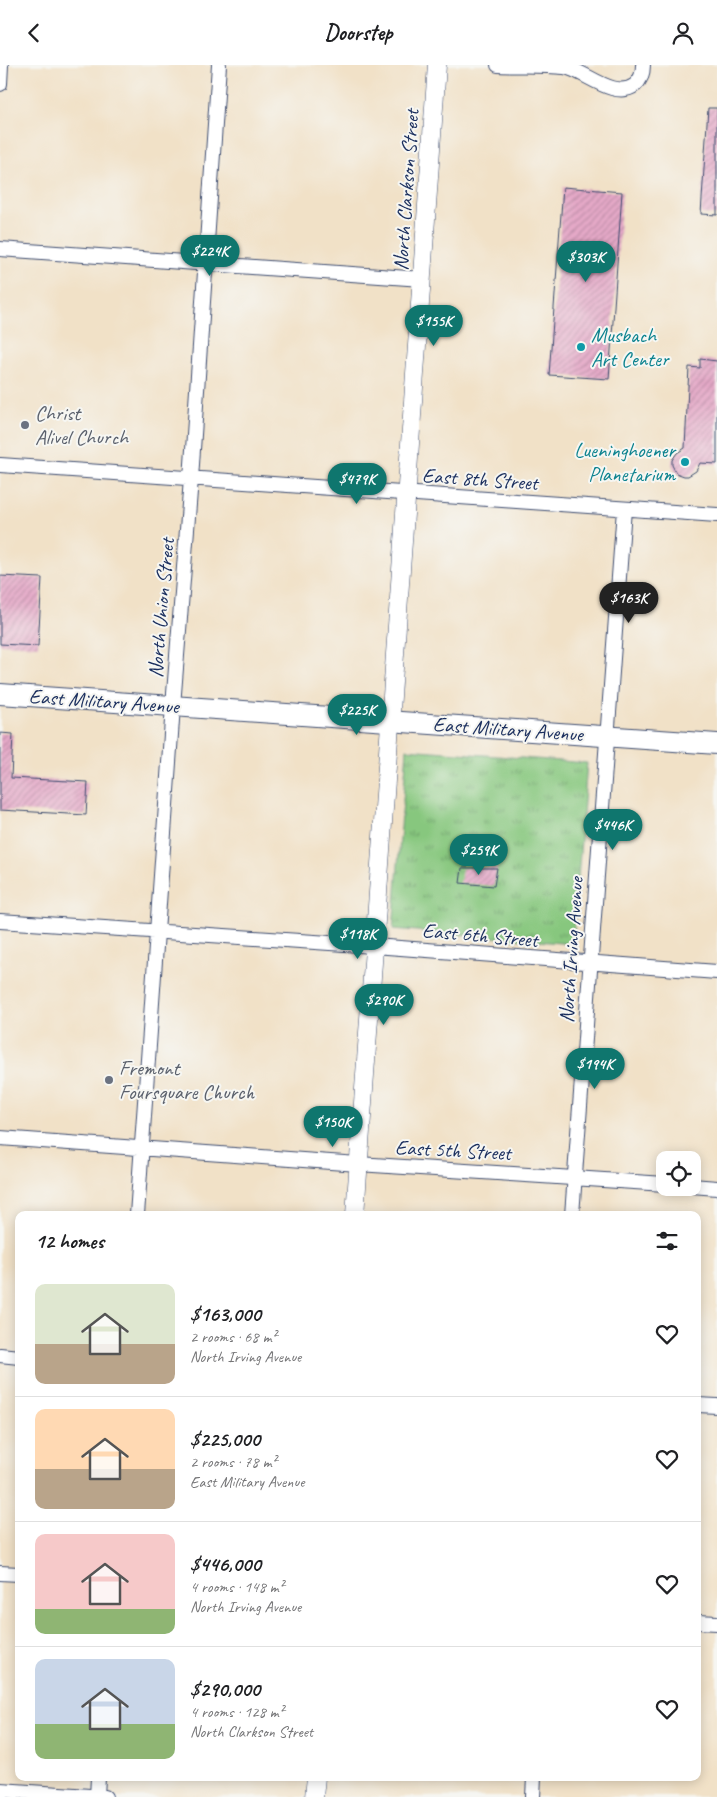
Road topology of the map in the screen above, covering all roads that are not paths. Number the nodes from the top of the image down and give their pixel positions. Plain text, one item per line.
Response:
1 (1, 65) edge
2 (219, 65) edge
3 (437, 65) edge
4 (498, 65) edge
5 (643, 65) edge
6 (568, 66) edge
7 (0, 84) edge
8 (0, 249) edge
9 (207, 262) junction
10 (422, 279) junction
11 (0, 465) edge
12 (191, 479) junction
13 (407, 494) junction
14 (624, 509) junction
15 (717, 515) edge
16 (0, 694) edge
17 (173, 706) junction
18 (390, 721) junction
19 (606, 736) junction
20 (717, 744) edge
21 (0, 921) edge
22 (158, 933) junction
23 (374, 946) junction
24 (591, 963) junction
25 (717, 972) edge
26 (0, 1138) edge
27 (142, 1149) junction
28 (358, 1164) junction
29 (574, 1177) junction
30 (656, 1183) edge
31 (701, 1187) edge
32 (717, 1188) edge
33 (137, 1211) edge
34 (355, 1211) edge
35 (572, 1211) edge
36 (0, 1355) edge
37 (15, 1357) edge
38 (701, 1405) edge
39 (717, 1406) edge
40 (0, 1573) edge
41 (15, 1574) edge
42 (701, 1621) edge
43 (717, 1623) edge
44 (98, 1781) edge
45 (316, 1781) edge
46 (534, 1781) edge
47 (0, 1790) edge
48 (97, 1797) edge
49 (105, 1797) edge
50 (314, 1797) edge
51 (533, 1797) edge

1 - 7 street
2 - 9 street, North Union Street
3 - 10 street, North Clarkson Street
4 - 6 street
5 - 6 street
8 - 9 street
9 - 10 street
9 - 12 street, North Union Street
10 - 13 street, North Clarkson Street
11 - 12 street, East 8th Street
12 - 13 street, East 8th Street
12 - 17 street, North Union Street
13 - 14 street, East 8th Street
13 - 18 street, North Clarkson Street
14 - 15 street, East 8th Street
14 - 19 street, North Irving Avenue
16 - 17 main road, East Military Avenue
17 - 18 main road, East Military Avenue
17 - 22 street, North Union Street
18 - 19 main road, East Military Avenue
18 - 23 street, North Clarkson Street
19 - 20 main road, East Military Avenue
19 - 24 street, North Irving Avenue
21 - 22 street, East 6th Street
22 - 23 street, East 6th Street
22 - 27 street, North Union Street
23 - 24 street, East 6th Street
23 - 28 street, North Clarkson Street
24 - 25 street, East 6th Street
24 - 29 street, North Irving Avenue
26 - 27 street, East 5th Street
27 - 28 street, East 5th Street
27 - 33 street, North Union Street
28 - 29 street, East 5th Street
28 - 34 street, North Clarkson Street
29 - 30 street, East 5th Street
29 - 35 street, North Irving Avenue
31 - 32 street
36 - 37 street
38 - 39 street
40 - 41 street
42 - 43 street
44 - 48 street
45 - 50 street
46 - 51 street
47 - 48 street
48 - 49 street

